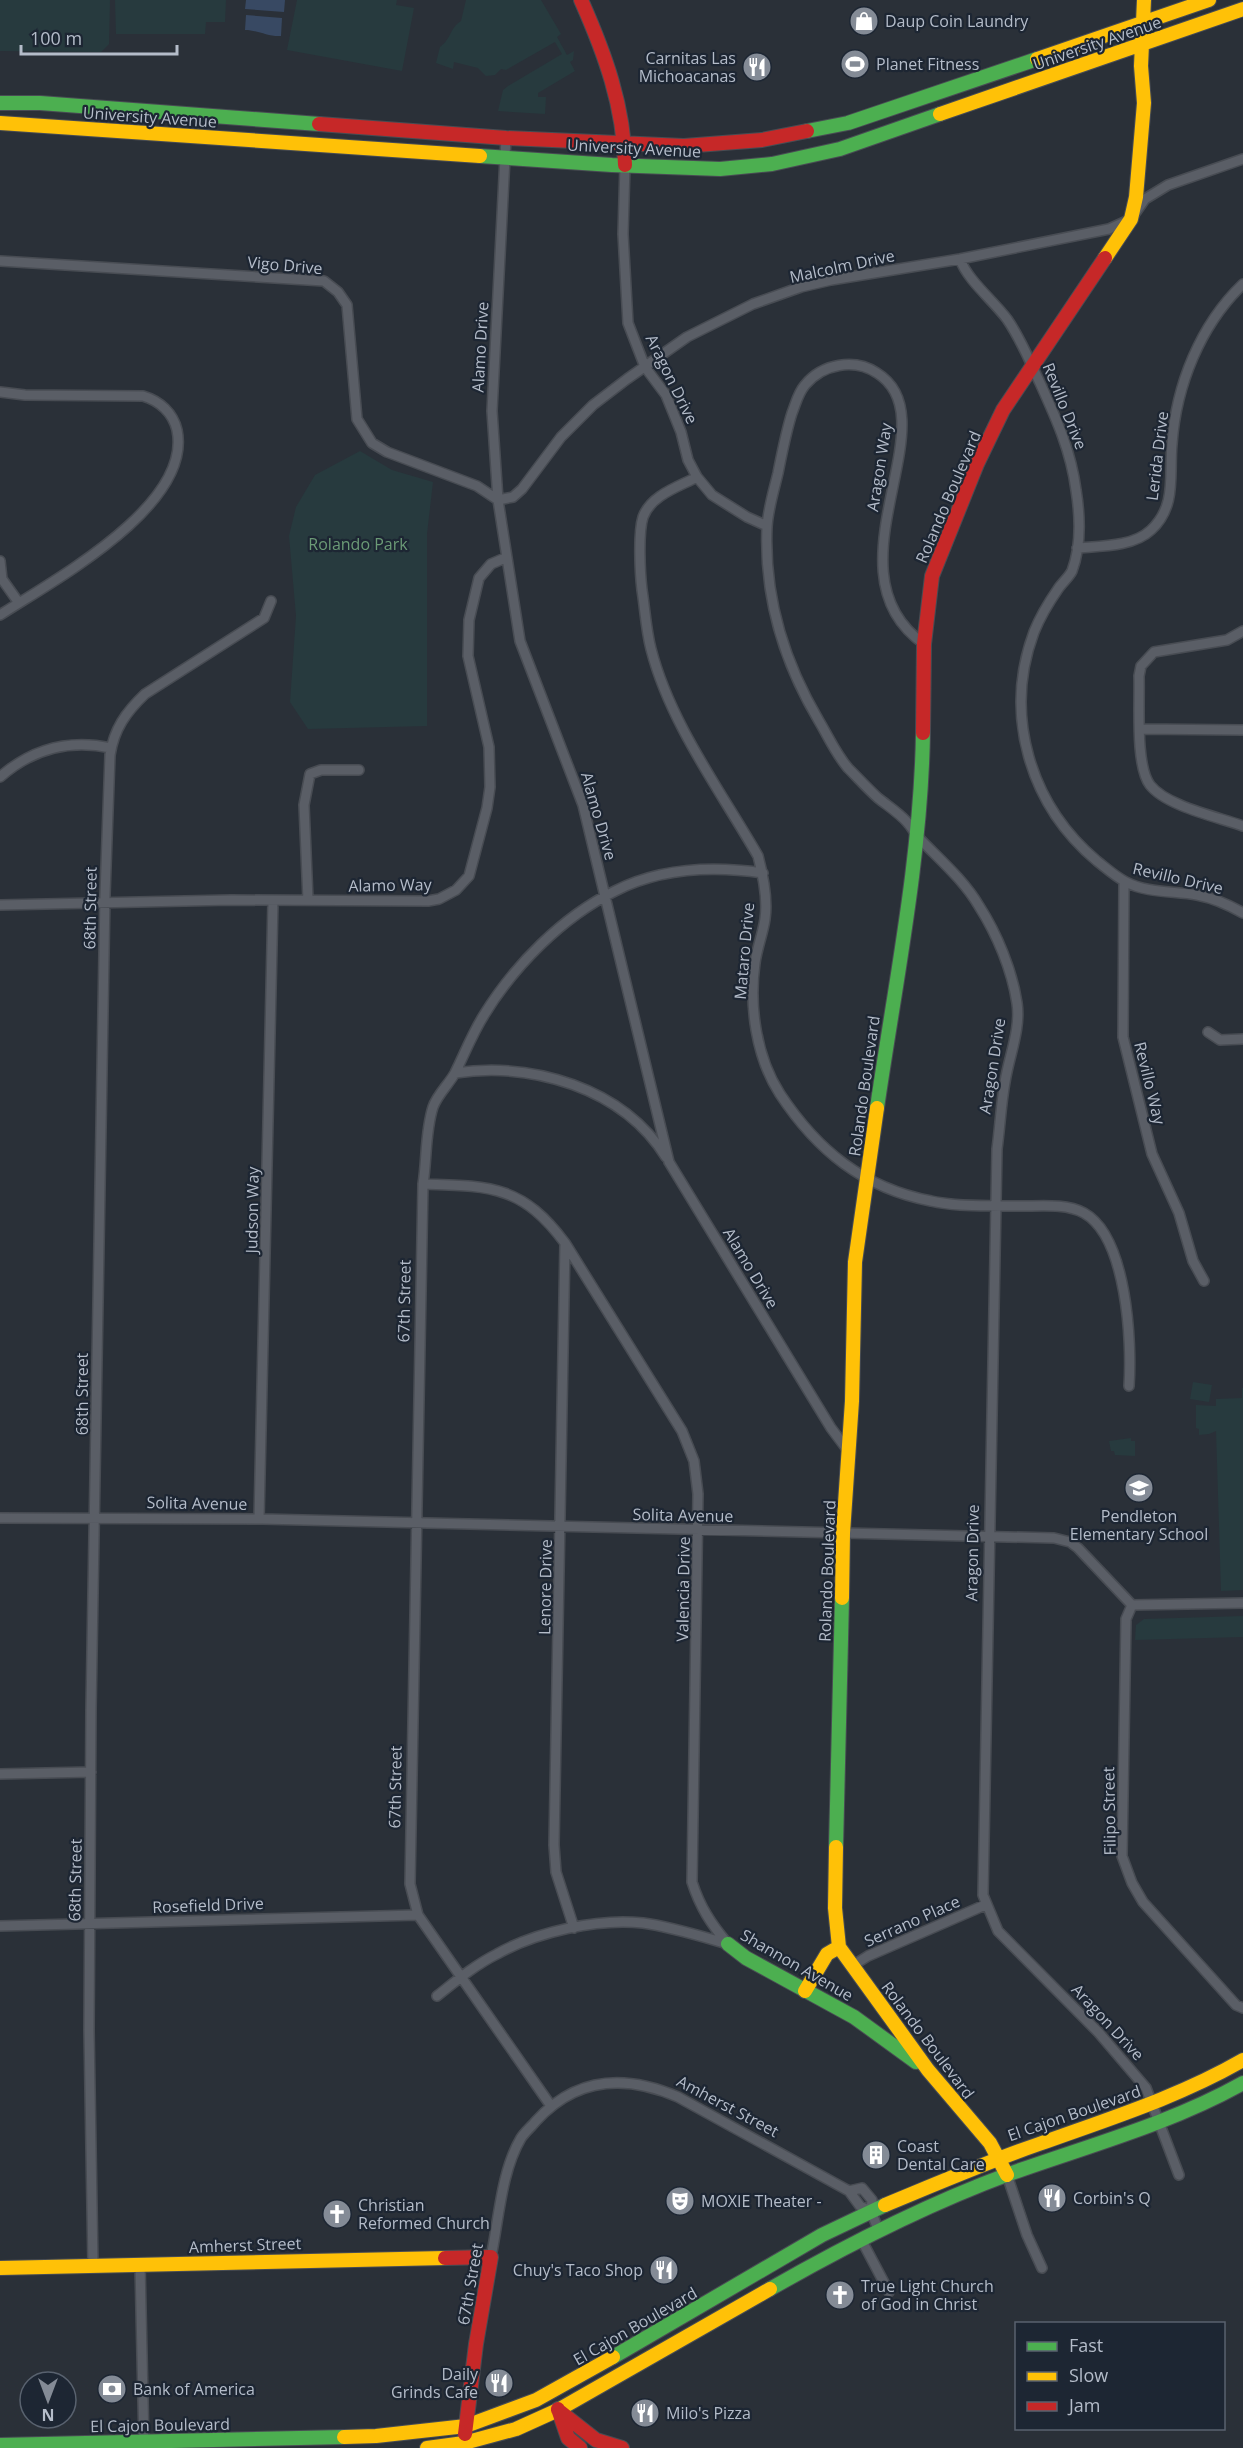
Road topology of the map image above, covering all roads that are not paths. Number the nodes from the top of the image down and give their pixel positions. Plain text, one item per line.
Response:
1 (581, 0) edge
2 (1144, 0) edge
3 (1209, 0) edge
4 (1243, 9) edge
5 (1143, 22) junction
6 (1142, 45) junction
7 (0, 103) edge
8 (242, 117) junction
9 (0, 123) edge
10 (506, 138) junction
11 (240, 139) junction
12 (626, 142) junction
13 (506, 157) junction
14 (1243, 159) edge
15 (625, 165) junction
16 (1131, 219) junction
17 (960, 259) junction
18 (0, 261) edge
19 (1243, 284) edge
20 (1032, 364) junction
21 (645, 367) junction
22 (0, 392) edge
23 (697, 477) junction
24 (498, 500) junction
25 (767, 526) junction
26 (1077, 548) junction
27 (506, 558) junction
28 (0, 561) edge
29 (271, 601) dead end
30 (20, 603) junction
31 (0, 615) edge
32 (1243, 631) edge
33 (924, 644) junction
34 (1140, 729) junction
35 (1243, 730) edge
36 (111, 748) junction
37 (359, 770) dead end
38 (0, 777) edge
39 (1243, 826) edge
40 (917, 835) junction
41 (763, 873) junction
42 (1124, 882) junction
43 (606, 897) junction
44 (273, 900) junction
45 (308, 900) junction
46 (105, 903) junction
47 (0, 905) edge
48 (1243, 913) edge
49 (1208, 1032) dead end
50 (1243, 1040) edge
51 (454, 1073) junction
52 (669, 1162) junction
53 (867, 1180) junction
54 (423, 1184) junction
55 (997, 1206) junction
56 (565, 1243) junction
57 (1204, 1281) dead end
58 (1129, 1386) dead end
59 (850, 1453) junction
60 (96, 1517) junction
61 (0, 1518) edge
62 (259, 1519) junction
63 (416, 1524) junction
64 (561, 1527) junction
65 (699, 1530) junction
66 (843, 1533) junction
67 (989, 1536) junction
68 (1243, 1603) edge
69 (1132, 1605) junction
70 (91, 1772) junction
71 (0, 1774) edge
72 (985, 1905) junction
73 (418, 1915) junction
74 (90, 1925) junction
75 (0, 1926) edge
76 (574, 1928) junction
77 (728, 1944) junction
78 (839, 1947) junction
79 (852, 1966) junction
80 (461, 1978) junction
81 (805, 1991) junction
82 (437, 1996) dead end
83 (1243, 2008) edge
84 (1243, 2060) edge
85 (928, 2070) junction
86 (1243, 2083) edge
87 (1153, 2103) junction
88 (550, 2106) junction
89 (1160, 2122) junction
90 (998, 2158) junction
91 (1007, 2175) junction
92 (1179, 2175) dead end
93 (871, 2211) junction
94 (878, 2229) junction
95 (861, 2239) junction
96 (491, 2258) junction
97 (140, 2265) junction
98 (93, 2266) junction
99 (0, 2268) edge
100 (1042, 2268) dead end
101 (889, 2292) dead end
102 (550, 2393) junction
103 (558, 2410) junction
104 (466, 2426) junction
105 (512, 2430) junction
106 (568, 2438) junction
107 (0, 2445) edge
108 (144, 2445) edge
109 (464, 2445) edge
110 (427, 2448) edge
111 (580, 2448) edge
112 (622, 2448) edge

1 - 12 main road, Aragon Drive
2 - 5 main road, Rolando Boulevard
3 - 5 main road, University Avenue
4 - 6 main road, University Avenue
5 - 6 main road, Rolando Boulevard
5 - 12 main road, University Avenue
6 - 15 main road, University Avenue
6 - 16 main road, Rolando Boulevard
7 - 8 main road, University Avenue
8 - 10 main road, University Avenue
8 - 11 main road
9 - 11 main road, University Avenue
10 - 12 main road, University Avenue
10 - 13 street, Alamo Drive
11 - 13 main road, University Avenue
12 - 15 main road, Aragon Drive
13 - 15 main road, University Avenue
13 - 24 street, Alamo Drive
14 - 16 street, Malcolm Drive
15 - 21 street, Aragon Drive
16 - 17 street, Malcolm Drive
16 - 20 main road, Rolando Boulevard
17 - 20 street, Revillo Drive
17 - 21 street, Malcolm Drive
18 - 24 street, Vigo Drive
19 - 26 street, Lerida Drive
20 - 26 street, Revillo Drive
20 - 33 main road, Rolando Boulevard
21 - 23 street, Aragon Drive
21 - 24 street, Malcolm Drive
22 - 30 street
23 - 25 street, Aragon Drive
23 - 41 street, Mataro Drive
24 - 27 street, Alamo Drive
25 - 33 street, Aragon Way
25 - 40 street, Aragon Drive
26 - 42 street, Revillo Drive
27 - 43 street, Alamo Drive
27 - 45 street, Alamo Way
28 - 30 street
29 - 36 street, 68th Street
30 - 31 street
32 - 34 street
33 - 40 main road, Rolando Boulevard
34 - 35 street
34 - 39 street
36 - 38 street
36 - 46 street, 68th Street
37 - 45 street
40 - 53 main road, Rolando Boulevard
40 - 55 street, Aragon Drive
41 - 43 street, 67th Street
41 - 53 street, Mataro Drive
42 - 48 street, Revillo Drive
42 - 57 street, Revillo Way
43 - 51 street, 67th Street
43 - 52 street, Alamo Drive
44 - 45 street, Alamo Way
44 - 46 street, Alamo Way
44 - 62 street, Judson Way
46 - 47 street, Alamo Way
46 - 60 street, 68th Street
49 - 50 street
51 - 52 street
51 - 54 street, 67th Street
52 - 59 street, Alamo Drive
53 - 55 street, Mataro Drive
53 - 59 main road, Rolando Boulevard
54 - 56 street, Valencia Drive
54 - 63 street, 67th Street
55 - 58 street, Mataro Drive
55 - 67 street, Aragon Drive
56 - 64 street, Lenore Drive
56 - 65 street, Valencia Drive
59 - 66 main road, Rolando Boulevard
60 - 61 street, Solita Avenue
60 - 62 street, Solita Avenue
60 - 70 street, 68th Street
62 - 63 street, Solita Avenue
63 - 64 street, Solita Avenue
63 - 73 street, 67th Street
64 - 65 street, Solita Avenue
64 - 76 street, Lenore Drive
65 - 66 street, Solita Avenue
65 - 77 street, Valencia Drive
66 - 67 street, Solita Avenue
66 - 78 main road, Rolando Boulevard
67 - 69 street, Solita Avenue
67 - 72 street, Aragon Drive
68 - 69 street
69 - 83 street, Filipo Street
70 - 71 street
70 - 74 street, 68th Street
72 - 79 street, Serrano Place
72 - 87 street, Aragon Drive
73 - 74 street, Rosefield Drive
73 - 80 street, 67th Street
74 - 75 street, Rosefield Drive
74 - 98 street, 68th Street
76 - 77 street, Shannon Avenue
76 - 80 street, Shannon Avenue
77 - 81 main road, Shannon Avenue
78 - 79 main road, Rolando Boulevard
78 - 81 main road
79 - 85 main road, Rolando Boulevard
80 - 82 street, Shannon Avenue
80 - 88 street, 67th Street
81 - 85 main road, Shannon Avenue
84 - 87 main road, El Cajon Boulevard
85 - 90 main road, Rolando Boulevard
86 - 89 main road
87 - 89 street, Aragon Drive
87 - 90 main road, El Cajon Boulevard
88 - 93 street, Amherst Street
88 - 96 street, 67th Street
89 - 91 main road
89 - 92 street, Aragon Drive
90 - 91 main road, Rolando Boulevard
90 - 93 main road, El Cajon Boulevard
91 - 94 main road
91 - 100 street
93 - 94 street, Amherst Street
93 - 102 main road, El Cajon Boulevard
94 - 95 main road
95 - 101 street
95 - 103 main road
96 - 97 main road, Amherst Street
96 - 104 main road, 67th Street
97 - 98 main road, Amherst Street
97 - 108 street
98 - 99 main road, Amherst Street
102 - 103 main road
102 - 104 main road, El Cajon Boulevard
103 - 105 main road
103 - 106 main road
103 - 112 main road
104 - 108 main road, El Cajon Boulevard
104 - 109 main road, 67th Street
105 - 106 main road
105 - 109 main road
106 - 111 main road
107 - 108 main road, El Cajon Boulevard
109 - 110 main road

